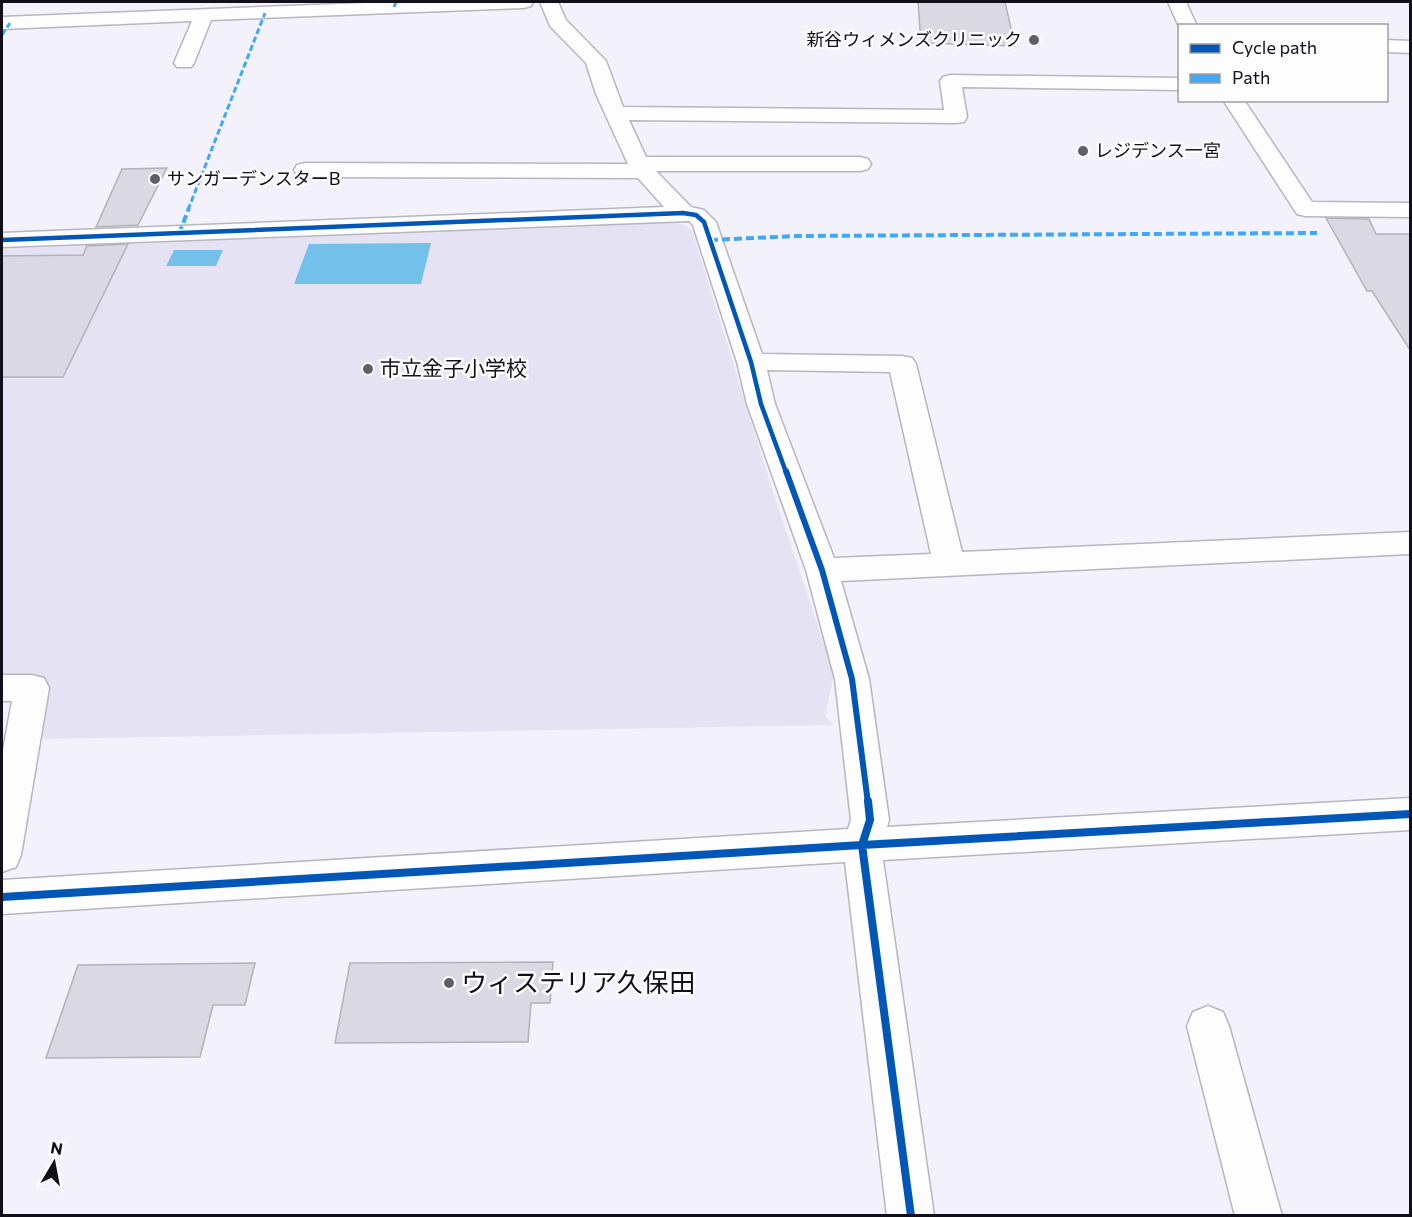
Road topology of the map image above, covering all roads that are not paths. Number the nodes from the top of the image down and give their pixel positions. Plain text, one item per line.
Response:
1 (524, 2) edge
2 (549, 2) edge
3 (1177, 2) edge
4 (204, 15) junction
5 (2, 23) edge
6 (1186, 24) edge
7 (1388, 46) edge
8 (1410, 47) edge
9 (184, 63) dead end
10 (1178, 84) edge
11 (1234, 102) edge
12 (616, 113) junction
13 (860, 164) dead end
14 (642, 168) junction
15 (305, 170) dead end
16 (1305, 210) junction
17 (1410, 210) edge
18 (683, 213) junction
19 (1317, 233) dead end
20 (2, 240) edge
21 (751, 362) junction
22 (1410, 543) edge
23 (949, 564) junction
24 (822, 570) junction
25 (2, 688) edge
26 (1410, 814) edge
27 (862, 845) junction
28 (2, 855) edge
29 (2, 897) edge
30 (1208, 1026) dead end
31 (911, 1215) edge
32 (1259, 1215) edge

1 - 4 street
2 - 12 street
3 - 6 street
4 - 5 street
4 - 9 street
7 - 8 street
10 - 12 street
11 - 16 street
12 - 14 street
13 - 14 street
14 - 15 street
14 - 18 street
16 - 17 street
16 - 19 street
18 - 20 street
18 - 21 street
21 - 23 street
21 - 24 street
22 - 23 street
23 - 24 street
24 - 27 street
25 - 28 street
26 - 27 street
27 - 29 street
27 - 31 street
30 - 32 street

